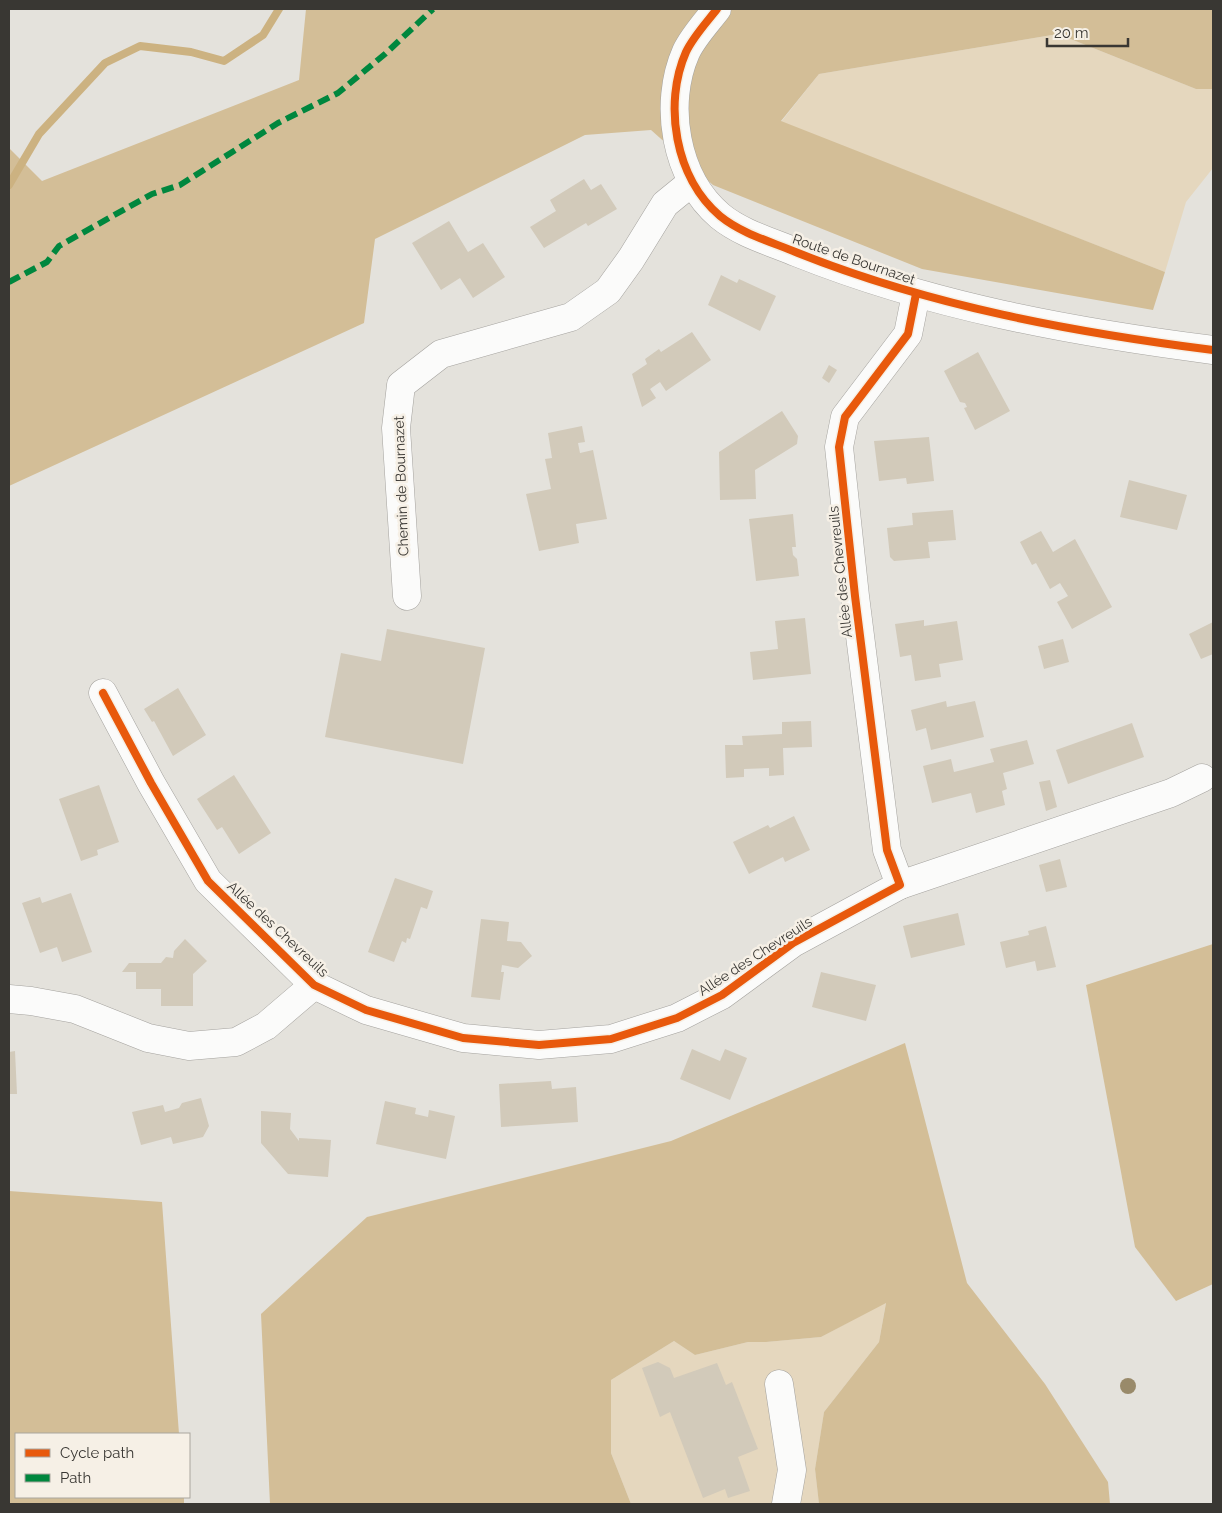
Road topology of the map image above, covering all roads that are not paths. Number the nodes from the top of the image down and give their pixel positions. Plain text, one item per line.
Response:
1 (717, 9) edge
2 (692, 182) junction
3 (916, 294) junction
4 (1213, 350) edge
5 (407, 596) dead end
6 (103, 693) dead end
7 (1202, 778) dead end
8 (900, 885) junction
9 (314, 985) junction
10 (9, 1000) edge
11 (779, 1384) dead end
12 (786, 1504) edge

1 - 2 street, Route de Bournazet
2 - 3 street, Route de Bournazet
2 - 5 street, Chemin de Bournazet
3 - 4 street, Route de Bournazet
3 - 8 street, Allée des Chevreuils
6 - 9 street, Allée des Chevreuils
7 - 8 street, Allée des Chevreuils
8 - 9 street, Allée des Chevreuils
9 - 10 street, Allée des Chevreuils
11 - 12 street

